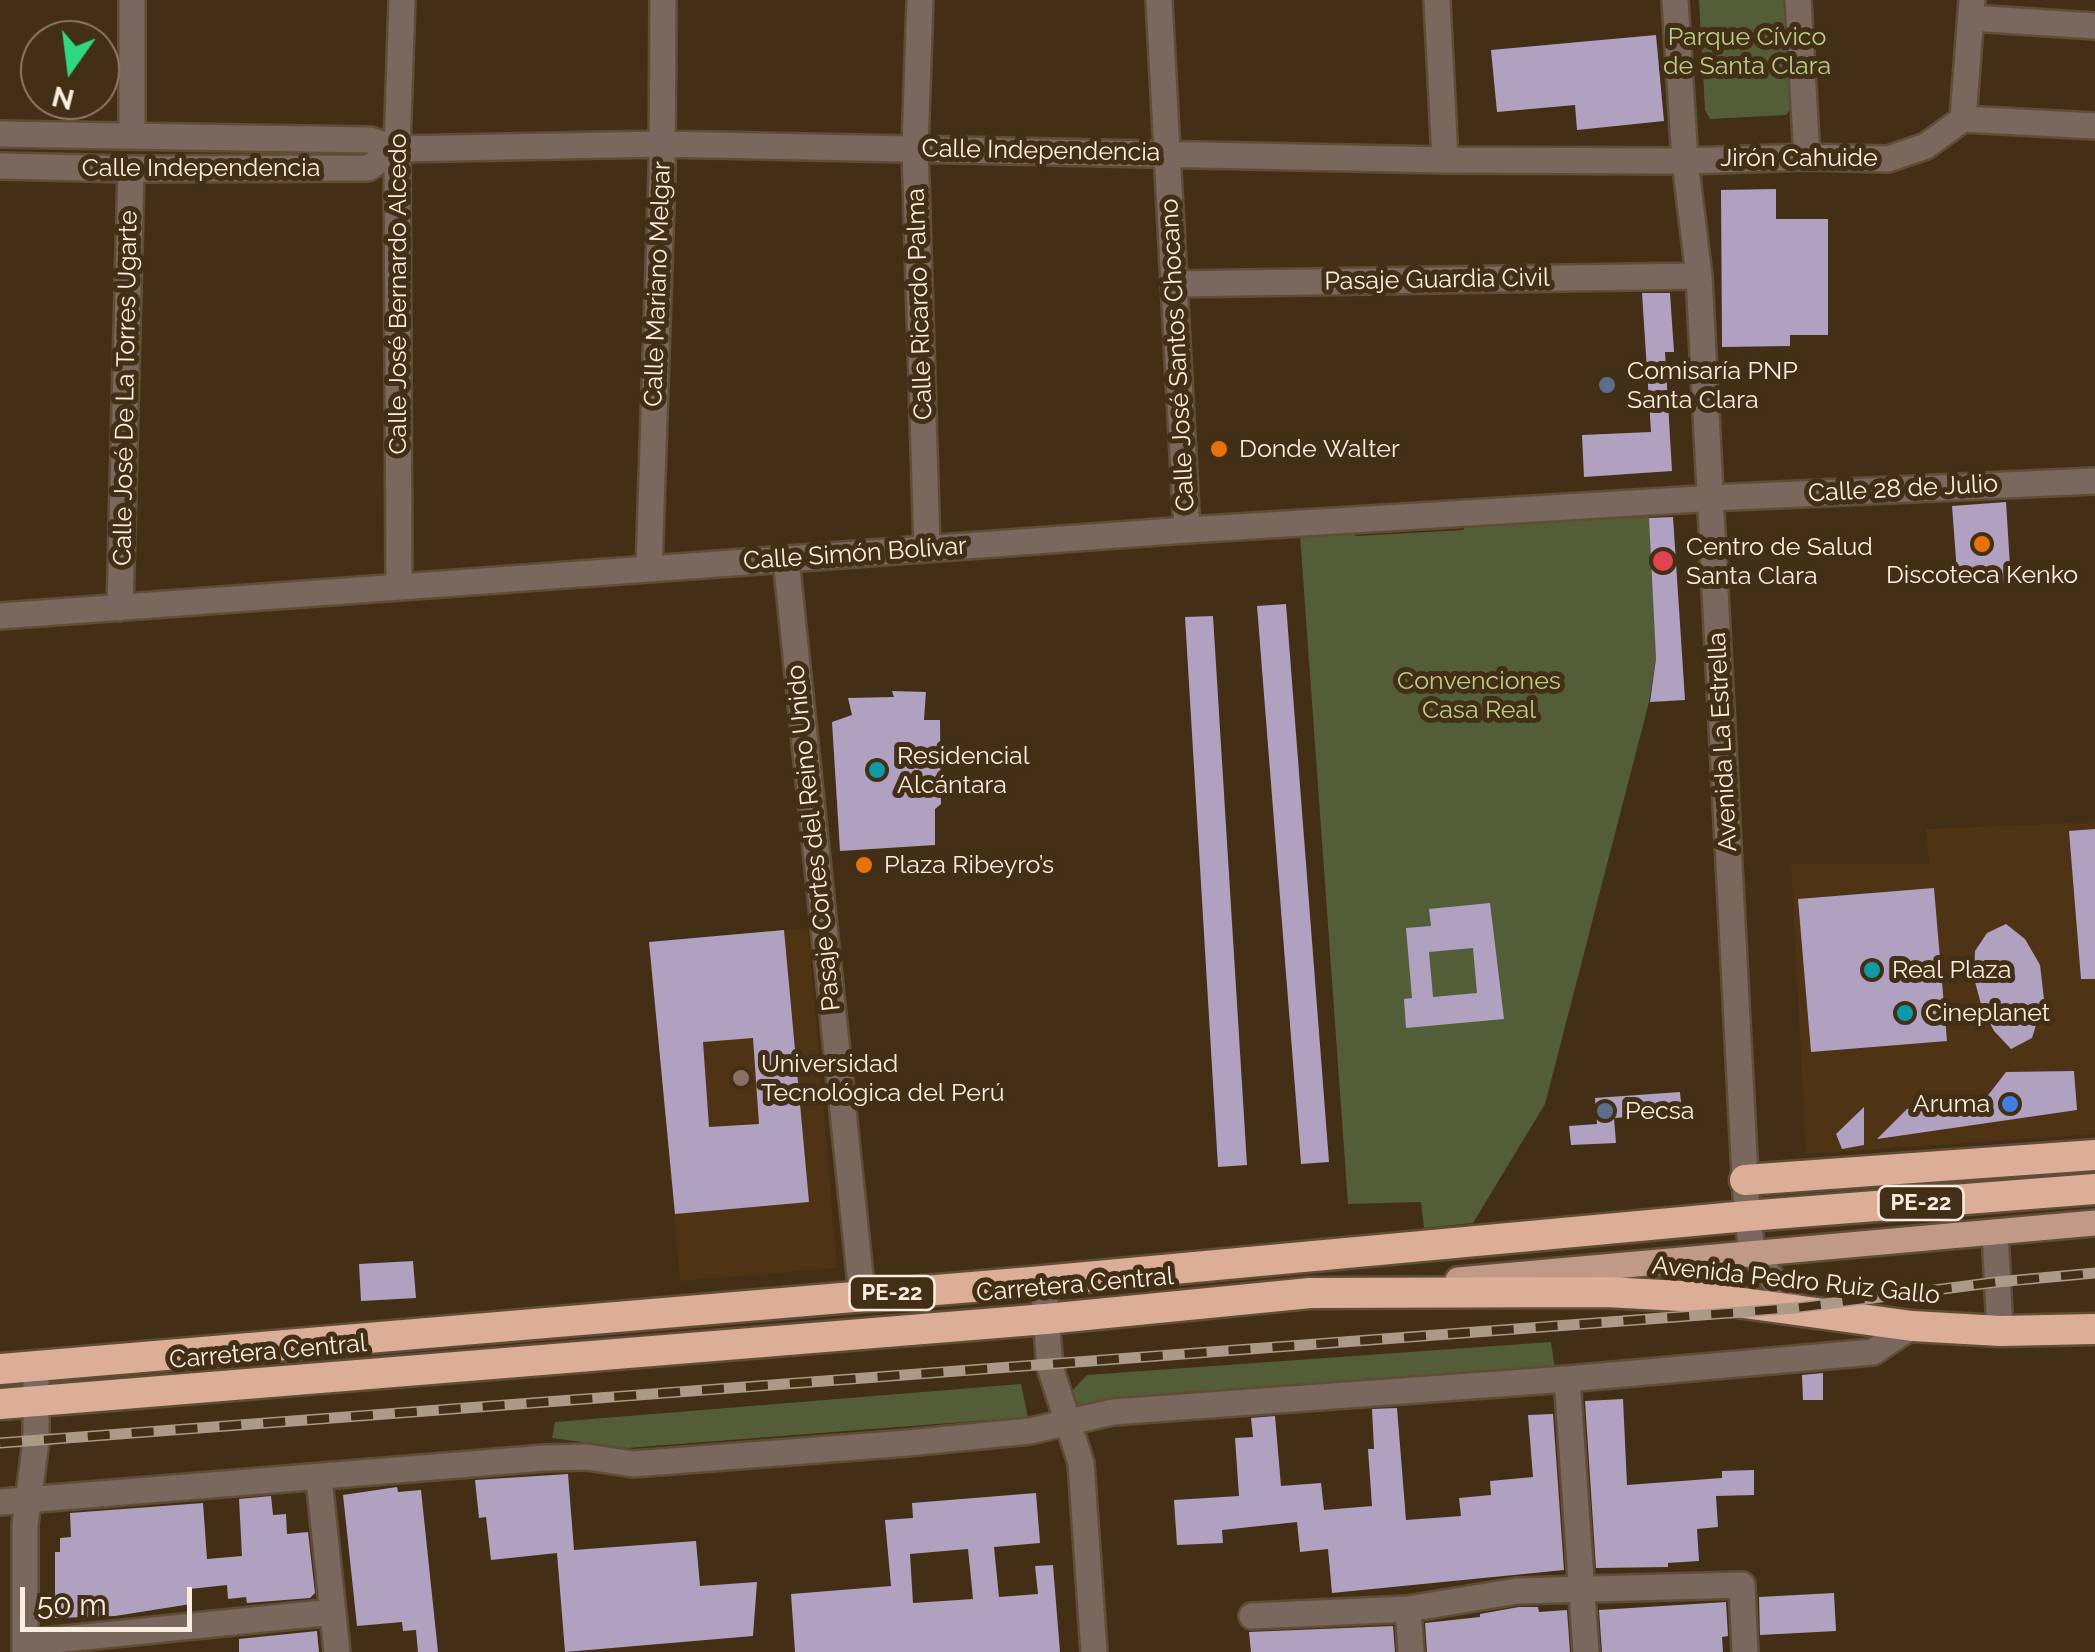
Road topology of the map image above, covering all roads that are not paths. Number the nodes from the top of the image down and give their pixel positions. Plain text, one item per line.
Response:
1 (132, 0) edge
2 (402, 0) edge
3 (663, 0) edge
4 (920, 0) edge
5 (1159, 0) edge
6 (1437, 0) edge
7 (1675, 0) edge
8 (1798, 0) edge
9 (1971, 9) edge
10 (2095, 26) edge
11 (1964, 119) junction
12 (2095, 126) edge
13 (0, 134) edge
14 (132, 136) junction
15 (662, 144) junction
16 (915, 148) junction
17 (396, 149) junction
18 (1166, 154) junction
19 (1807, 157) junction
20 (1446, 160) junction
21 (1686, 161) junction
22 (0, 166) edge
23 (131, 170) junction
24 (1699, 276) junction
25 (1175, 284) junction
26 (2095, 480) edge
27 (1710, 500) junction
28 (1187, 530) junction
29 (927, 549) junction
30 (786, 559) junction
31 (649, 569) junction
32 (399, 587) junction
33 (120, 608) junction
34 (0, 616) edge
35 (2095, 1156) edge
36 (1745, 1180) junction
37 (2095, 1189) edge
38 (1747, 1216) junction
39 (2095, 1224) edge
40 (1995, 1232) junction
41 (1753, 1254) junction
42 (1043, 1281) junction
43 (1310, 1293) junction
44 (862, 1295) junction
45 (1795, 1308) junction
46 (1046, 1319) junction
47 (1912, 1326) junction
48 (2095, 1329) edge
49 (452, 1330) junction
50 (2000, 1331) junction
51 (36, 1366) junction
52 (453, 1368) junction
53 (0, 1370) edge
54 (1567, 1379) junction
55 (36, 1401) junction
56 (0, 1404) edge
57 (1067, 1421) junction
58 (319, 1479) junction
59 (30, 1499) junction
60 (0, 1502) edge
61 (1583, 1589) junction
62 (1408, 1608) junction
63 (333, 1612) junction
64 (1252, 1616) dead end
65 (25, 1648) edge
66 (336, 1652) edge
67 (1094, 1652) edge
68 (1411, 1652) edge
69 (1586, 1652) edge
70 (1745, 1652) edge

1 - 14 street
2 - 17 street, Calle José Bernardo Alcedo
3 - 15 street, Calle Mariano Melgar
4 - 16 street, Calle Ricardo Palma
5 - 18 street, Calle José Santos Chocano
6 - 20 street
7 - 21 street, Avenida La Estrella
8 - 19 street
9 - 10 street
9 - 11 street
11 - 12 street
11 - 19 street, Jirón Cahuide
13 - 14 street, Calle Independencia
14 - 17 street, Calle Independencia
15 - 16 street, Calle Independencia
15 - 17 street, Calle Independencia
15 - 31 street, Calle Mariano Melgar
16 - 18 street, Calle Independencia
16 - 29 street, Calle Ricardo Palma
17 - 23 street, Calle Independencia
17 - 32 street, Calle José Bernardo Alcedo
18 - 20 street, Calle Independencia
18 - 25 street, Calle José Santos Chocano
19 - 21 street, Jirón Cahuide
20 - 21 street, Calle Independencia
21 - 24 street, Avenida La Estrella
22 - 23 street, Calle Independencia
23 - 33 street, Calle José De La Torres Ugarte
24 - 25 street, Pasaje Guardia Civil
24 - 27 street, Avenida La Estrella
25 - 28 street, Calle José Santos Chocano
26 - 27 street, Calle 28 de Julio
27 - 28 street, Calle Simón Bolívar
27 - 36 street, Avenida La Estrella
28 - 29 street, Calle Simón Bolívar
29 - 30 street, Calle Simón Bolívar
30 - 31 street, Calle Simón Bolívar
30 - 44 street, Pasaje Cortes del Reino Unido
31 - 32 street, Calle Simón Bolívar
32 - 33 street, Calle Simón Bolívar
33 - 34 street, Calle Simón Bolívar
35 - 36 highway
36 - 38 street, Avenida La Estrella
37 - 38 highway, Carretera Central / PE-22
38 - 41 street, Avenida La Estrella
38 - 42 highway, Carretera Central / PE-22
39 - 40 main road, Carretera Central
40 - 41 main road, Carretera Central
40 - 50 street
41 - 43 main road, Carretera Central
41 - 45 street, Avenida La Estrella
42 - 44 highway, Carretera Central / PE-22
42 - 46 street
43 - 45 highway, Avenida Pedro Ruiz Gallo / PE-22
43 - 46 highway, Carretera Central / PE-22
44 - 49 highway, Carretera Central / PE-22
45 - 47 highway, Avenida Pedro Ruiz Gallo / PE-22
46 - 52 highway, Carretera Central / PE-22
46 - 57 street
47 - 50 highway, Avenida Pedro Ruiz Gallo / PE-22
47 - 54 street
48 - 50 highway, Avenida Pedro Ruiz Gallo / PE-22
49 - 51 highway, Carretera Central / PE-22
49 - 52 highway
51 - 53 highway, Carretera Central / PE-22
51 - 55 street
52 - 55 highway, Carretera Central / PE-22
54 - 57 street
54 - 61 street
55 - 56 highway, Carretera Central / PE-22
55 - 59 street
57 - 58 street
57 - 67 street
58 - 59 street
58 - 63 street
59 - 60 street
59 - 65 street
61 - 62 street
61 - 69 street
61 - 70 street
62 - 64 street
62 - 68 street
63 - 65 street
63 - 66 street

